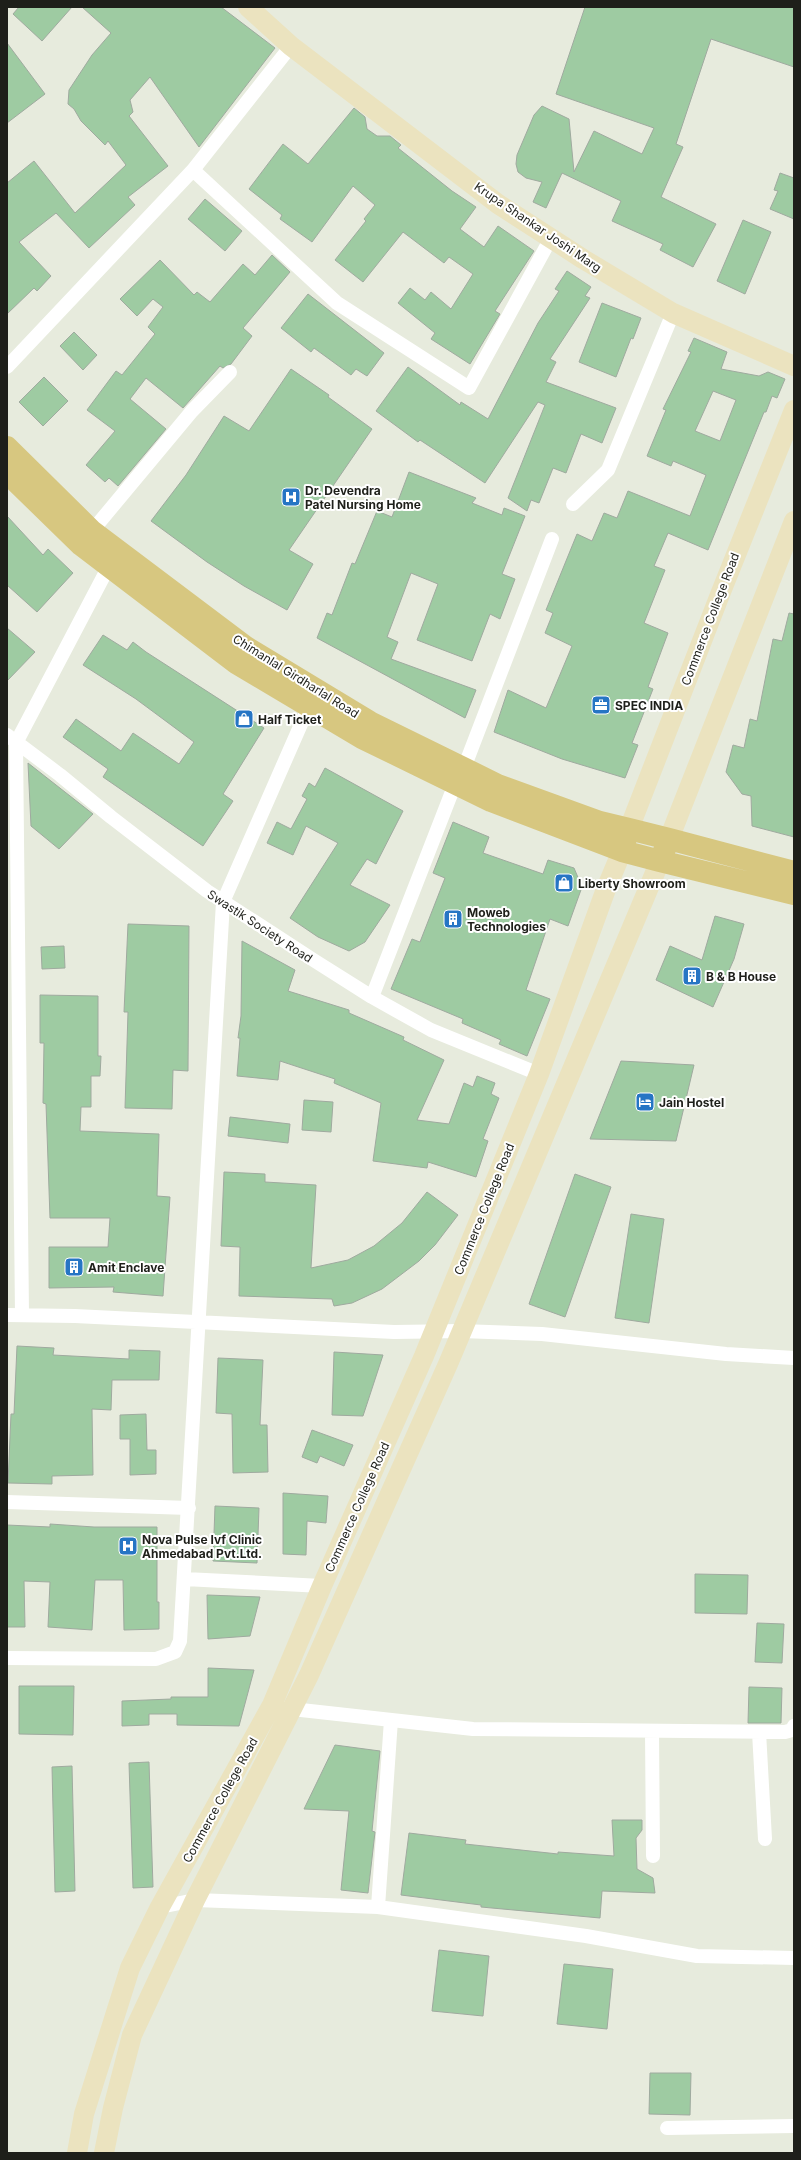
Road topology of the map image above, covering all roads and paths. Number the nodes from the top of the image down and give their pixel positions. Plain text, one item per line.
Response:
1 (248, 7) edge
2 (291, 46) junction
3 (193, 170) junction
4 (551, 238) junction
5 (673, 313) junction
6 (794, 366) edge
7 (7, 368) edge
8 (230, 372) dead end
9 (794, 410) edge
10 (7, 447) edge
11 (7, 473) edge
12 (573, 504) dead end
13 (92, 531) junction
14 (792, 534) edge
15 (552, 539) dead end
16 (109, 566) junction
17 (309, 706) junction
18 (12, 739) edge
19 (460, 776) junction
20 (630, 829) junction
21 (669, 839) junction
22 (622, 851) junction
23 (660, 861) junction
24 (794, 872) edge
25 (794, 894) edge
26 (223, 902) junction
27 (372, 997) junction
28 (539, 1074) junction
29 (7, 1315) edge
30 (22, 1315) junction
31 (198, 1322) junction
32 (434, 1331) junction
33 (461, 1331) junction
34 (794, 1358) edge
35 (7, 1502) edge
36 (189, 1508) junction
37 (185, 1579) junction
38 (322, 1586) junction
39 (7, 1658) edge
40 (272, 1705) junction
41 (291, 1711) junction
42 (391, 1720) junction
43 (794, 1726) edge
44 (652, 1731) junction
45 (759, 1732) junction
46 (765, 1839) dead end
47 (653, 1856) dead end
48 (195, 1900) junction
49 (160, 1907) junction
50 (378, 1907) junction
51 (794, 1958) edge
52 (794, 2126) edge
53 (667, 2128) dead end
54 (77, 2153) edge
55 (104, 2153) edge

1 - 2 main road, Krupa Shankar Joshi Marg
2 - 3 street
2 - 4 main road, Krupa Shankar Joshi Marg
3 - 4 street
3 - 7 street
4 - 5 main road, Krupa Shankar Joshi Marg
5 - 6 main road, Krupa Shankar Joshi Marg
5 - 12 street
8 - 13 street
9 - 20 main road, Commerce College Road
10 - 13 main road, Chimanlal Girdharlal Road
11 - 16 main road, Chimanlal Girdharlal Road
13 - 19 main road, Chimanlal Girdharlal Road
14 - 21 main road
15 - 19 street
16 - 17 main road, Chimanlal Girdharlal Road
16 - 18 street
17 - 19 main road, Chimanlal Girdharlal Road
17 - 26 street
18 - 26 street, Swastik Society Road
18 - 30 street
19 - 20 main road, Chimanlal Girdharlal Road
19 - 22 main road, Chimanlal Girdharlal Road
19 - 27 street
20 - 21 main road, Chimanlal Girdharlal Road
20 - 22 main road
21 - 23 main road
21 - 24 main road
22 - 23 main road, Chimanlal Girdharlal Road
22 - 28 main road, Commerce College Road
23 - 25 main road
23 - 33 main road, Commerce College Road
26 - 27 street, Swastik Society Road
26 - 31 street
27 - 28 street, Swastik Society Road
28 - 32 main road, Commerce College Road
29 - 30 street
30 - 31 street
31 - 32 street
31 - 36 street
32 - 33 street
32 - 38 main road, Commerce College Road
33 - 34 street
33 - 41 main road, Commerce College Road
35 - 36 street
36 - 37 street
37 - 38 street
37 - 39 street
38 - 40 main road, Commerce College Road
40 - 41 street
40 - 49 main road, Commerce College Road
41 - 42 street
41 - 48 main road, Commerce College Road
42 - 44 street
42 - 50 street
43 - 45 street
44 - 45 street
44 - 47 street
45 - 46 street
48 - 49 street
48 - 50 street
48 - 55 main road, Commerce College Road
49 - 54 main road, Commerce College Road
50 - 51 street
52 - 53 street

